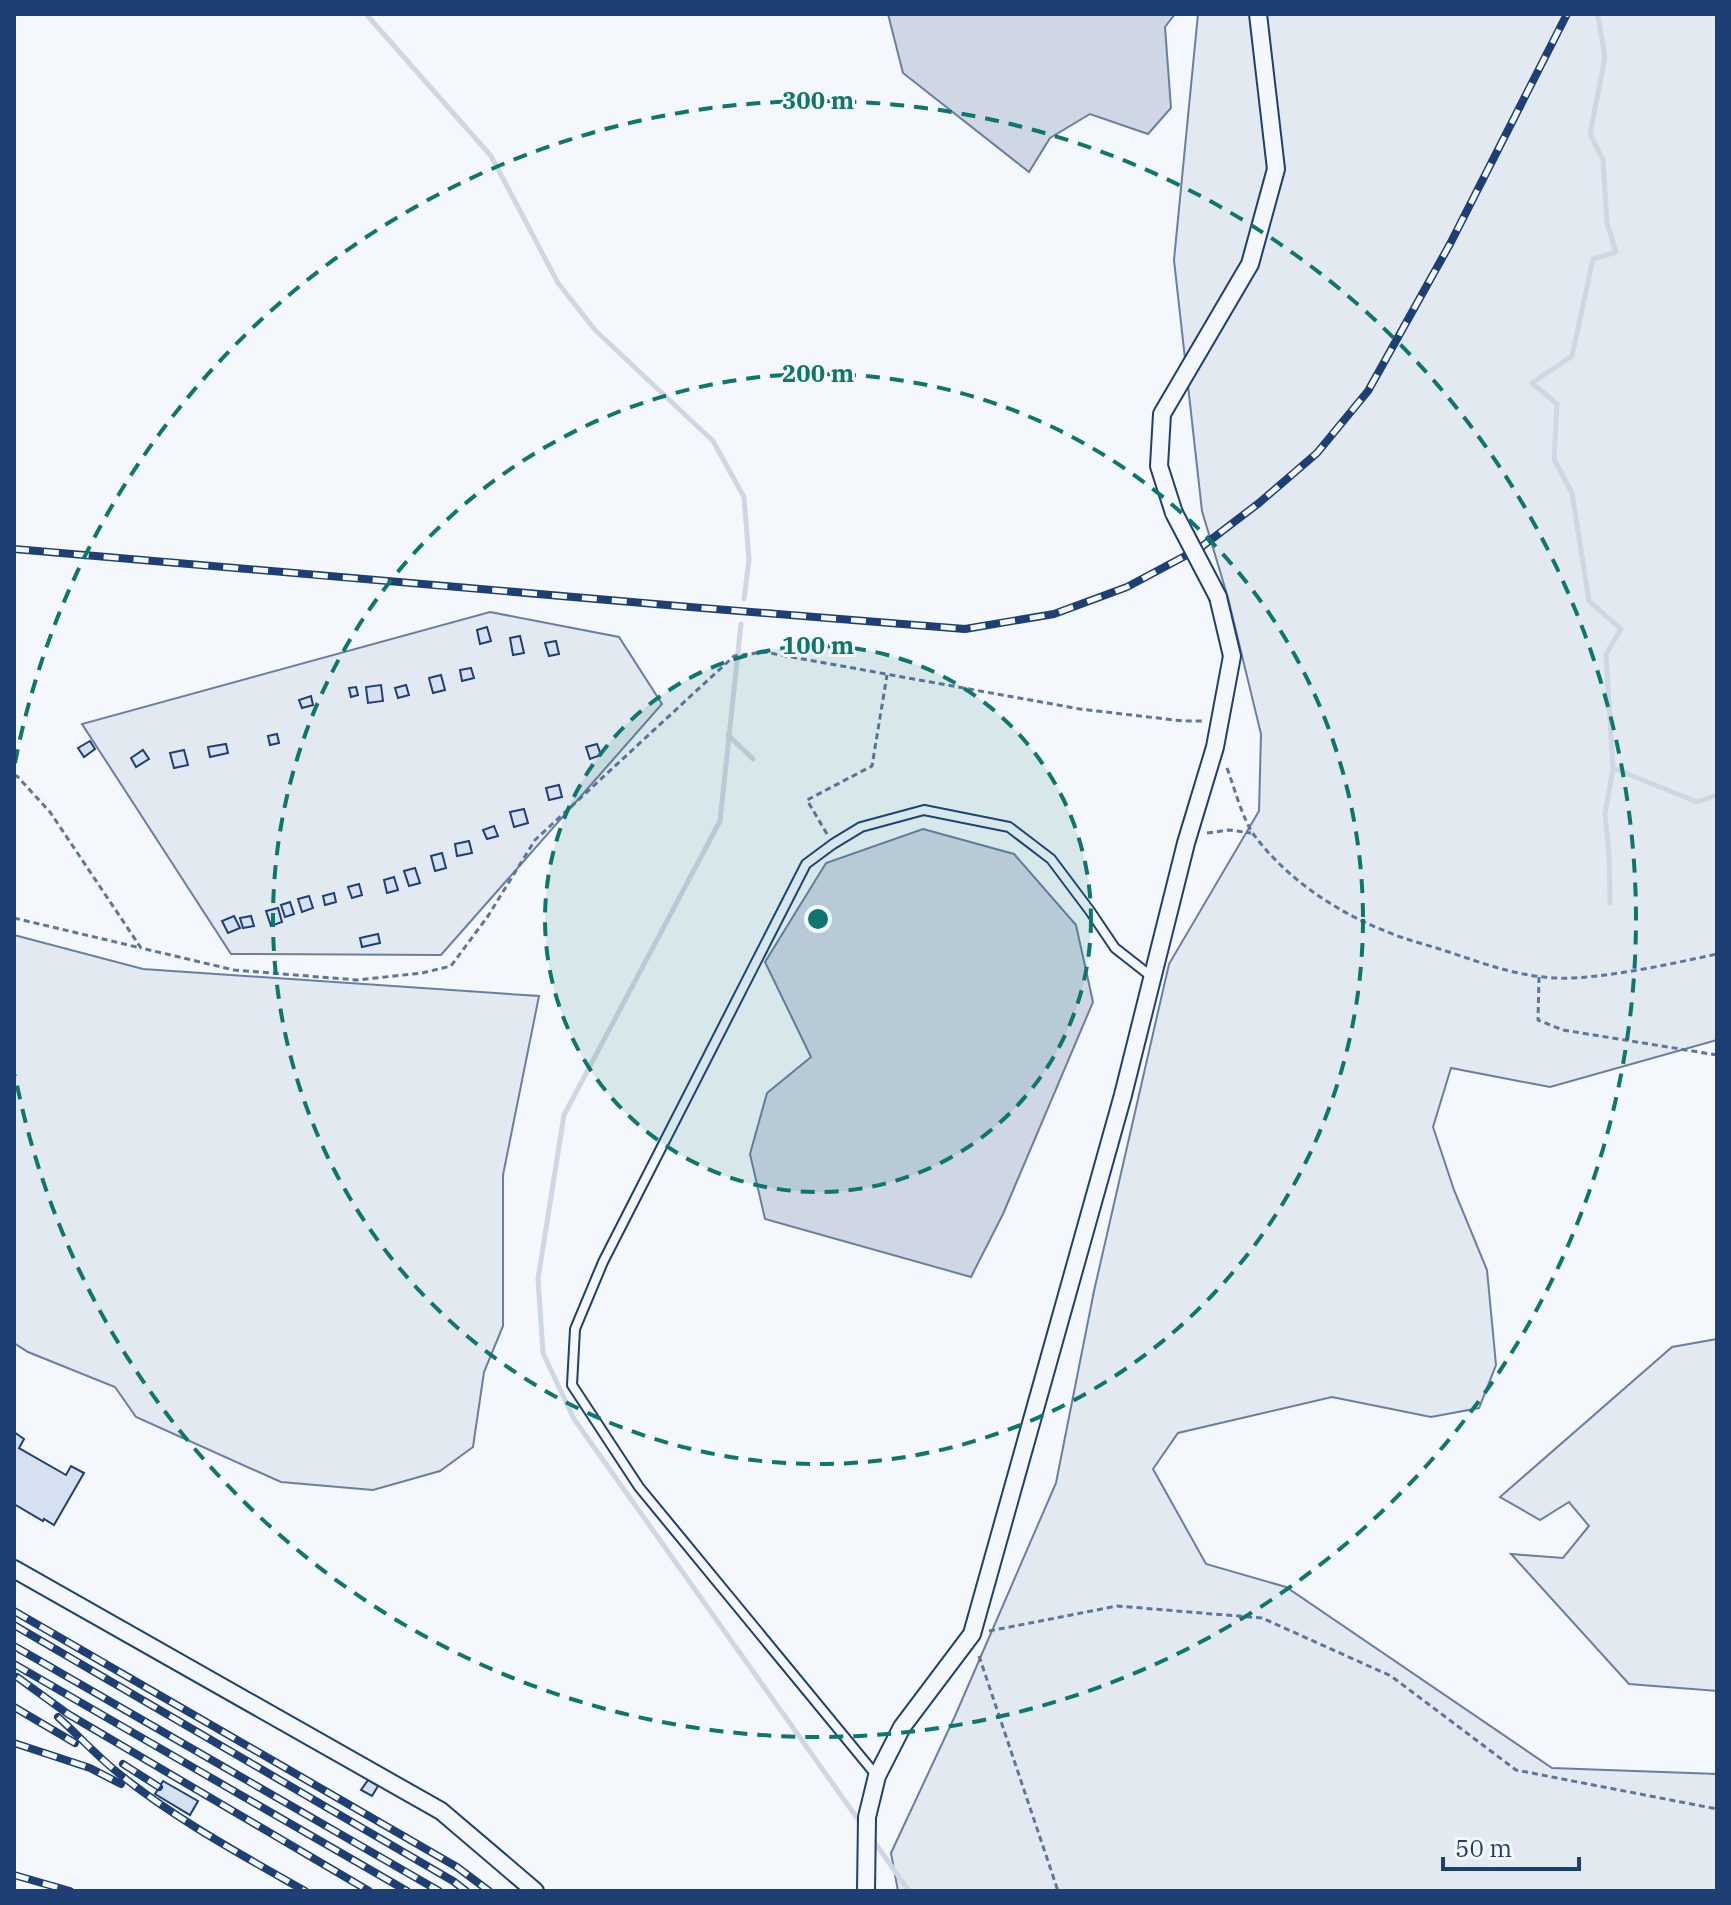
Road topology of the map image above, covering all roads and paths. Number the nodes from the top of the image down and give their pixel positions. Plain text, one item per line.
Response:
1 (1258, 14) edge
2 (887, 674) junction
3 (1220, 721) junction
4 (1215, 747) junction
5 (14, 776) edge
6 (1252, 833) junction
7 (1186, 843) junction
8 (833, 844) junction
9 (14, 918) edge
10 (141, 948) junction
11 (1717, 954) edge
12 (1152, 977) junction
13 (1539, 977) junction
14 (1717, 1055) edge
15 (14, 1569) edge
16 (972, 1634) junction
17 (877, 1776) junction
18 (1717, 1809) edge
19 (535, 1891) edge
20 (866, 1891) edge
21 (1058, 1891) edge

1 - 3 street, bridge
2 - 3 path
2 - 8 path
2 - 10 path
3 - 4 street
4 - 6 path
4 - 7 street
5 - 10 path
6 - 7 path
6 - 13 path
7 - 12 street
8 - 12 lane
8 - 17 lane
9 - 10 path
11 - 13 path
12 - 16 street
13 - 14 path
15 - 19 street
16 - 17 street
16 - 18 path
16 - 21 path
17 - 20 street

